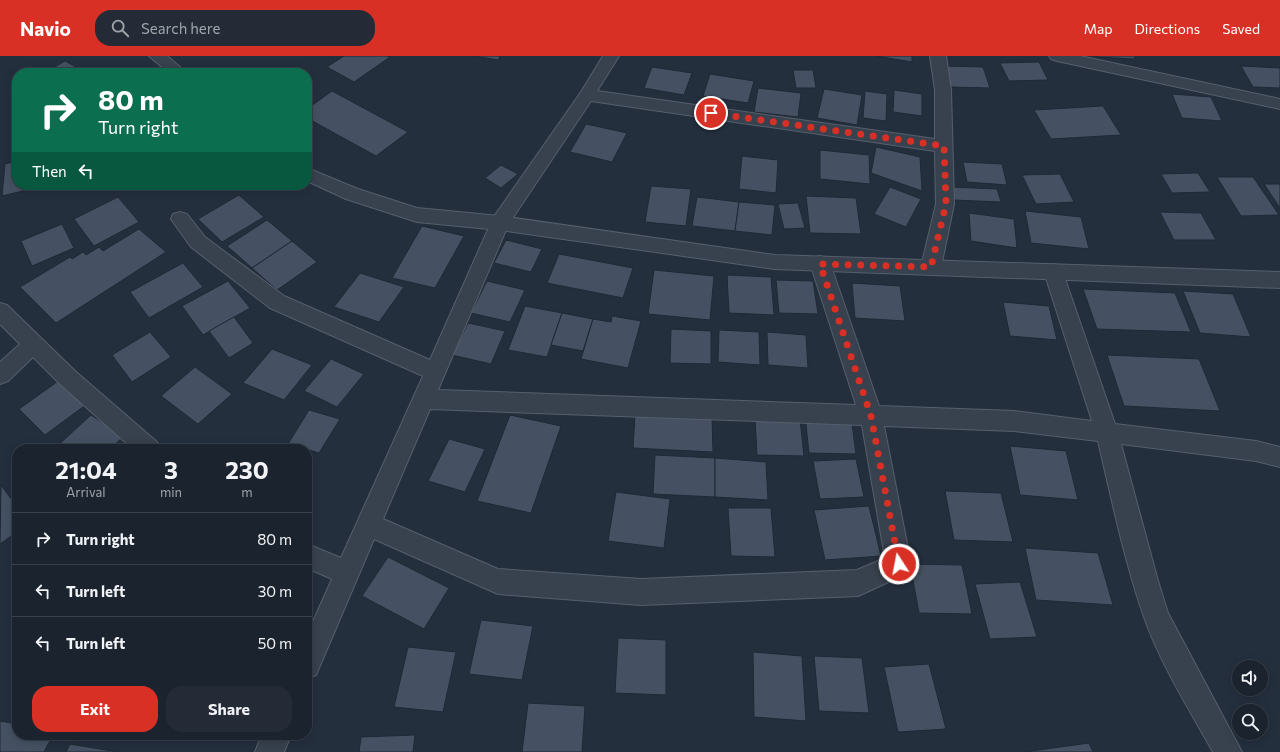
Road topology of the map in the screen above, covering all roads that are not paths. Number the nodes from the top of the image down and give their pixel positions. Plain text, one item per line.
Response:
1 (157, 56) edge
2 (611, 56) edge
3 (938, 56) edge
4 (1057, 56) edge
5 (173, 68) edge
6 (587, 95) junction
7 (1280, 104) edge
8 (944, 146) junction
9 (312, 176) edge
10 (180, 219) dead end
11 (500, 223) junction
12 (820, 264) junction
13 (931, 267) junction
14 (1054, 272) junction
15 (1280, 280) edge
16 (0, 311) edge
17 (33, 344) junction
18 (436, 372) junction
19 (0, 375) edge
20 (424, 399) junction
21 (871, 416) junction
22 (1107, 433) junction
23 (143, 444) edge
24 (1280, 457) edge
25 (369, 525) junction
26 (312, 558) edge
27 (348, 573) junction
28 (312, 655) edge
29 (275, 740) edge
30 (269, 752) edge
31 (1228, 752) edge

1 - 5 street
2 - 6 street
3 - 8 street
4 - 7 street
6 - 8 street
6 - 11 street
8 - 13 street
9 - 11 street
10 - 18 street
11 - 12 street
11 - 18 street
12 - 13 street
12 - 21 street
13 - 14 street
14 - 15 street
14 - 22 street
16 - 17 street
17 - 19 street
17 - 23 street
18 - 20 street
20 - 21 street
20 - 25 street
21 - 22 street
21 - 25 street
22 - 24 street
22 - 31 street
25 - 27 street
26 - 27 street
27 - 28 street
29 - 30 street

